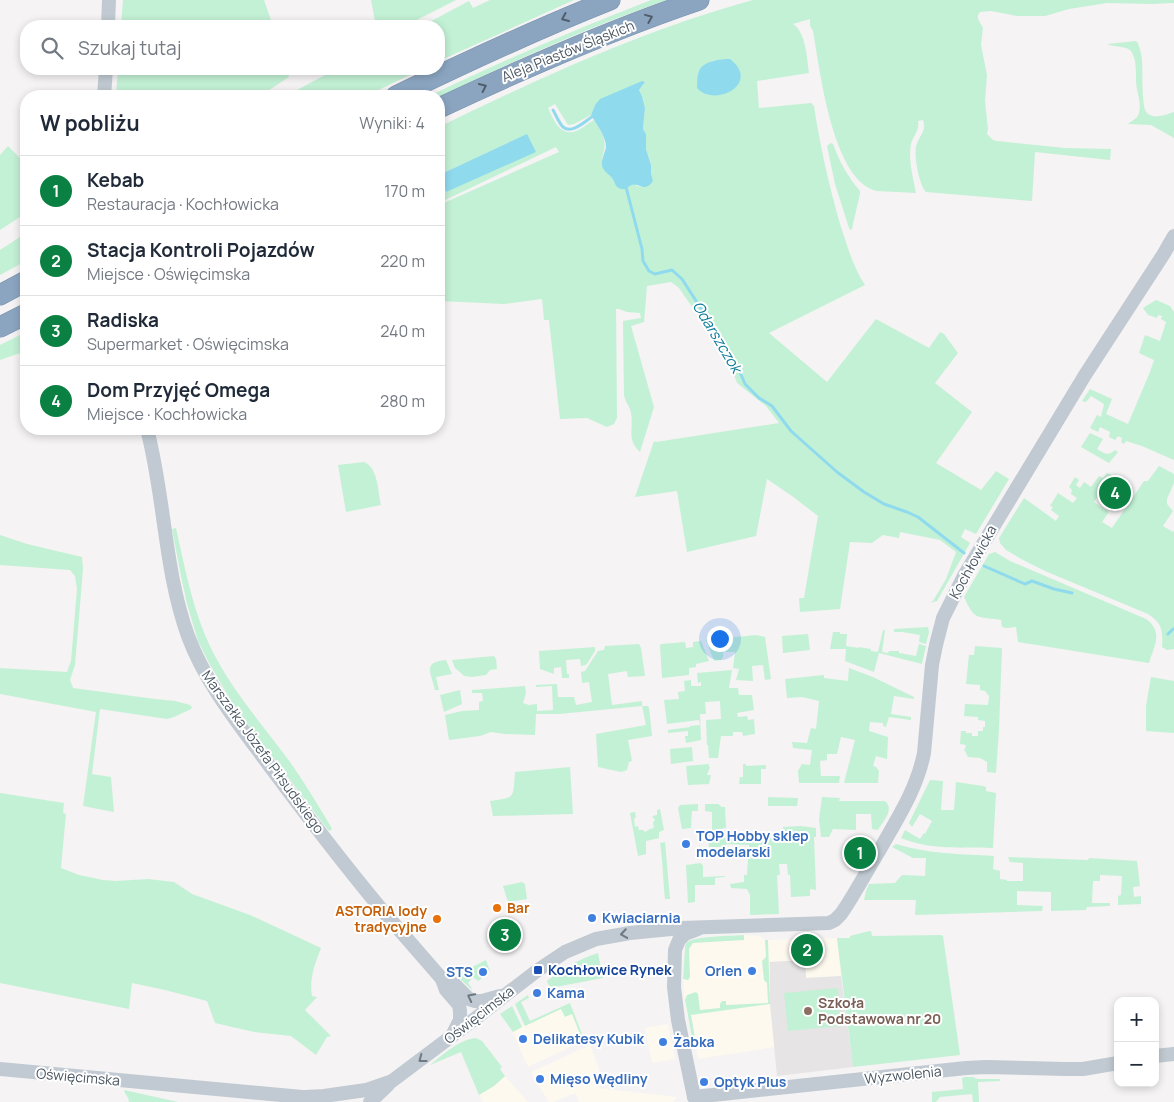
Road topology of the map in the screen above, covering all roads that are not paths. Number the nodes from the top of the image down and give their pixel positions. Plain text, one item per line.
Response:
1 (109, 0) edge
2 (610, 0) edge
3 (699, 0) edge
4 (108, 20) edge
5 (445, 72) edge
6 (106, 75) edge
7 (439, 75) edge
8 (104, 90) edge
9 (408, 90) edge
10 (445, 105) edge
11 (1174, 236) edge
12 (20, 285) edge
13 (0, 295) edge
14 (20, 317) edge
15 (0, 327) edge
16 (148, 435) edge
17 (701, 928) junction
18 (652, 931) junction
19 (675, 950) junction
20 (442, 978) junction
21 (504, 996) junction
22 (451, 1037) junction
23 (1174, 1054) edge
24 (1159, 1056) edge
25 (1114, 1064) edge
26 (0, 1069) edge
27 (392, 1081) junction
28 (305, 1097) junction
29 (692, 1100) edge
30 (331, 1102) edge
31 (370, 1102) edge

1 - 4 street
2 -> 5 highway, Aleja Piastów Śląskich
10 -> 3 highway, Aleja Piastów Śląskich
6 - 8 street
7 -> 9 highway, Aleja Piastów Śląskich
11 - 17 street, Kochłowicka
12 - 13 highway
14 - 15 highway
16 - 20 street, Marszałka Józefa Piłsudskiego
17 - 18 street
17 - 19 street
18 - 19 street
18 -> 21 street, Oświęcimska
19 - 29 street
21 -> 20 street, Marszałka Józefa Piłsudskiego
20 - 22 street, Marszałka Józefa Piłsudskiego
21 - 22 street, Oświęcimska
22 -> 27 street, Oświęcimska
23 - 24 street
25 - 29 street, Wyzwolenia
26 - 28 street, Oświęcimska
27 - 28 street, Oświęcimska
27 - 31 street
28 - 30 street, Oświęcimska

